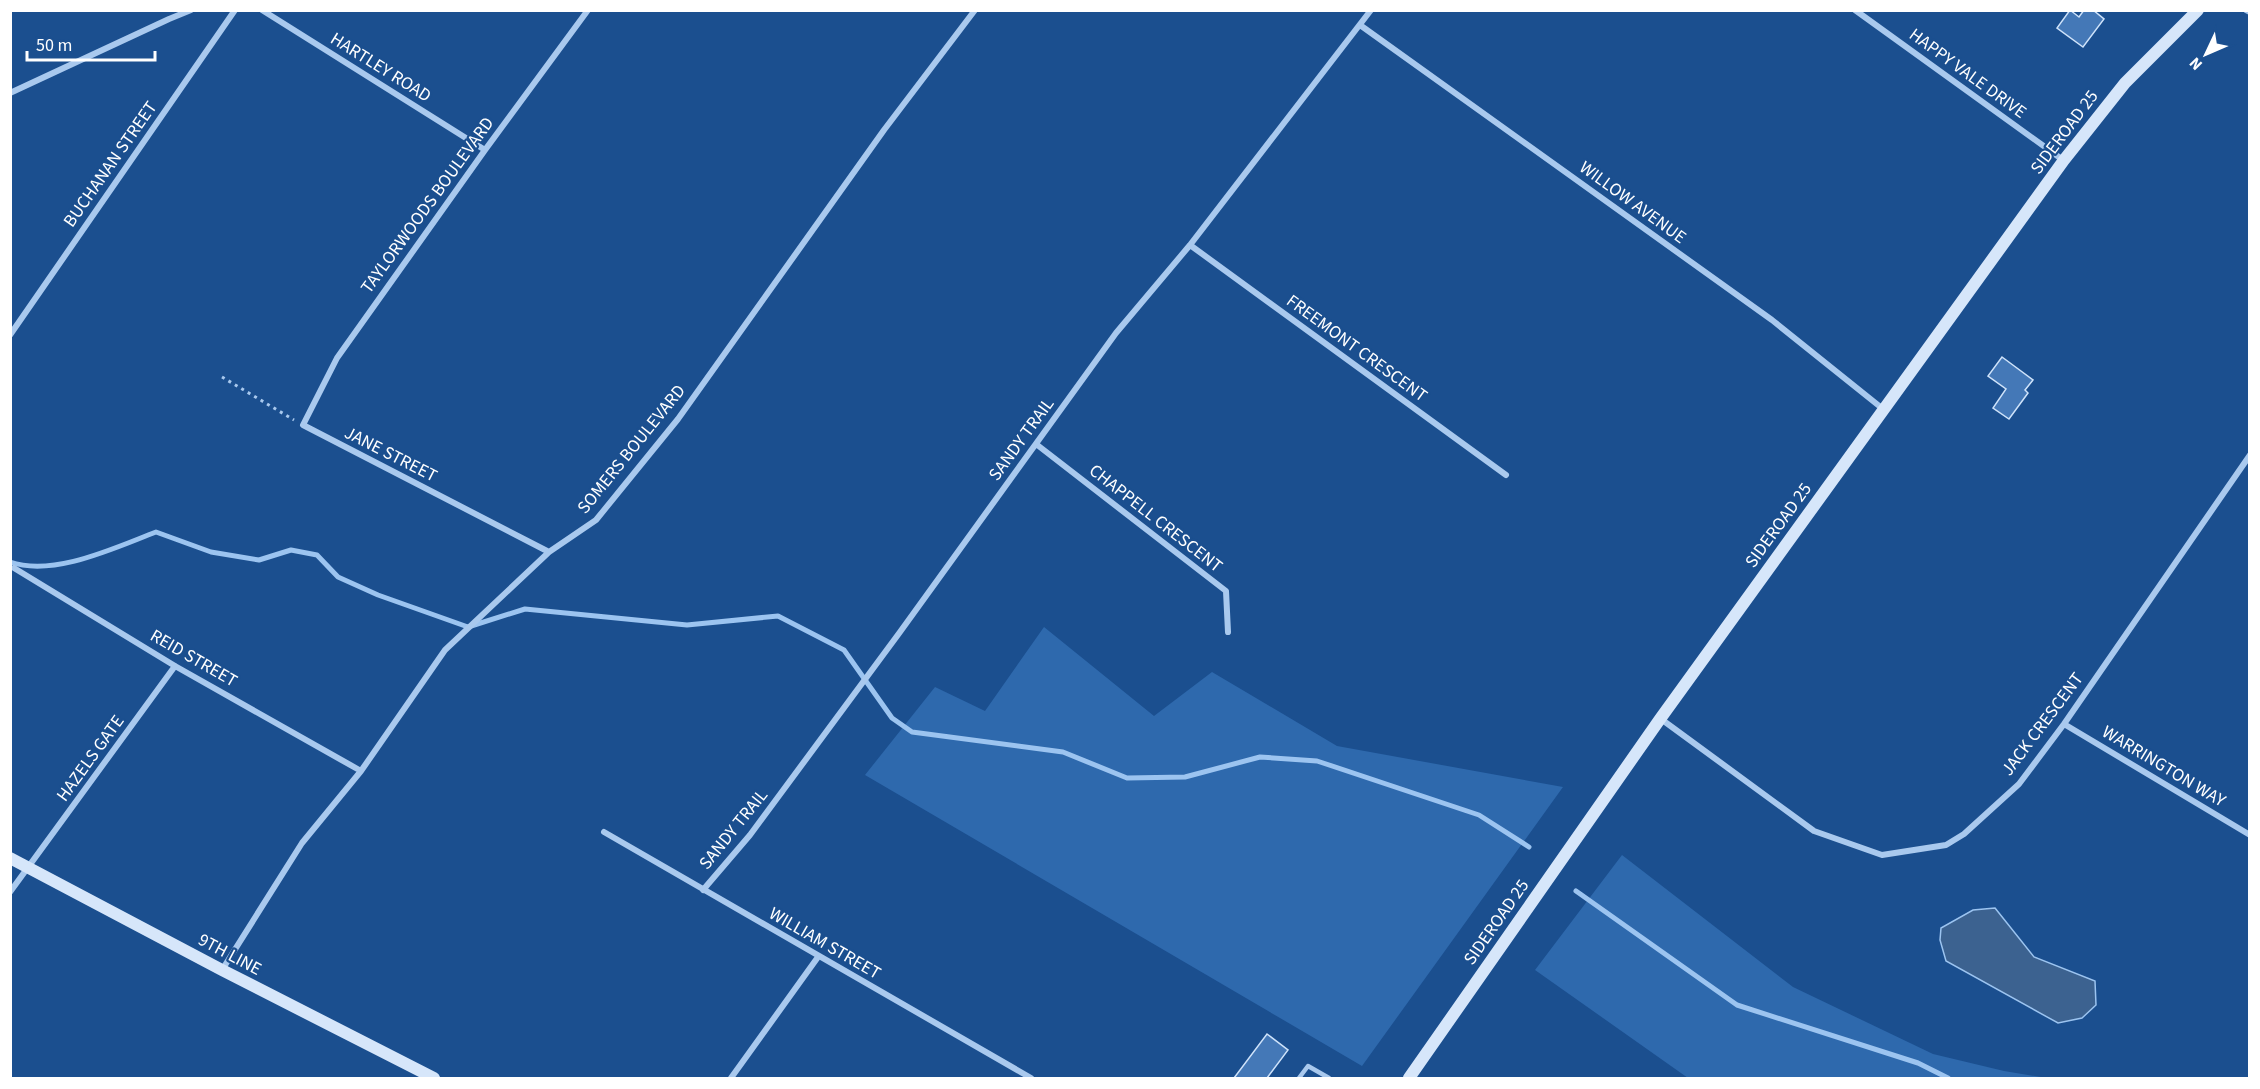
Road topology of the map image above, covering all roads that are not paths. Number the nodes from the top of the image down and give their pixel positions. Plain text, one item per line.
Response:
1 (191, 10) edge
2 (235, 10) edge
3 (262, 10) edge
4 (588, 10) edge
5 (975, 10) edge
6 (1371, 10) edge
7 (1855, 10) edge
8 (2198, 10) edge
9 (1360, 25) junction
10 (10, 93) edge
11 (485, 150) junction
12 (2064, 160) junction
13 (1190, 245) junction
14 (10, 334) edge
15 (1883, 409) junction
16 (303, 425) joint
17 (1036, 444) junction
18 (2250, 455) edge
19 (1506, 475) dead end
20 (549, 552) junction
21 (14, 568) dead end
22 (1228, 632) dead end
23 (175, 666) junction
24 (1660, 718) junction
25 (2064, 724) junction
26 (361, 771) junction
27 (604, 832) dead end
28 (2250, 835) edge
29 (10, 858) edge
30 (28, 867) junction
31 (703, 890) junction
32 (10, 892) edge
33 (819, 957) junction
34 (222, 970) junction
35 (434, 1078) edge
36 (731, 1078) edge
37 (1032, 1078) edge
38 (1299, 1078) edge
39 (1329, 1078) edge
40 (1409, 1078) edge

1 - 10 street
2 - 14 street, BUCHANAN STREET
3 - 11 street, HARTLEY ROAD
4 - 11 street, TAYLORWOODS BOULEVARD
5 - 20 street, SOMERS BOULEVARD
6 - 9 street, SANDY TRAIL
7 - 12 street, HAPPY VALE DRIVE
8 - 12 main road, SIDEROAD 25
9 - 13 street, SANDY TRAIL
9 - 15 street, WILLOW AVENUE
11 - 16 street, TAYLORWOODS BOULEVARD
12 - 15 main road, SIDEROAD 25
13 - 17 street, SANDY TRAIL
13 - 19 street, FREEMONT CRESCENT
15 - 24 main road, SIDEROAD 25
16 - 20 street, JANE STREET
17 - 22 street, CHAPPELL CRESCENT
17 - 31 street, SANDY TRAIL
18 - 25 street, JACK CRESCENT
20 - 26 street, SOMERS BOULEVARD
21 - 23 street, REID STREET
23 - 26 street, REID STREET
23 - 30 street, HAZELS GATE
24 - 25 street, JACK CRESCENT
24 - 40 main road, SIDEROAD 25
25 - 28 street, WARRINGTON WAY
26 - 34 street, SOMERS BOULEVARD
27 - 31 street, WILLIAM STREET
29 - 30 main road, 9TH LINE
30 - 32 street, HAZELS GATE
30 - 34 main road, 9TH LINE
31 - 33 street, WILLIAM STREET
33 - 36 street
33 - 37 street, WILLIAM STREET
34 - 35 main road, 9TH LINE
38 - 39 lane

